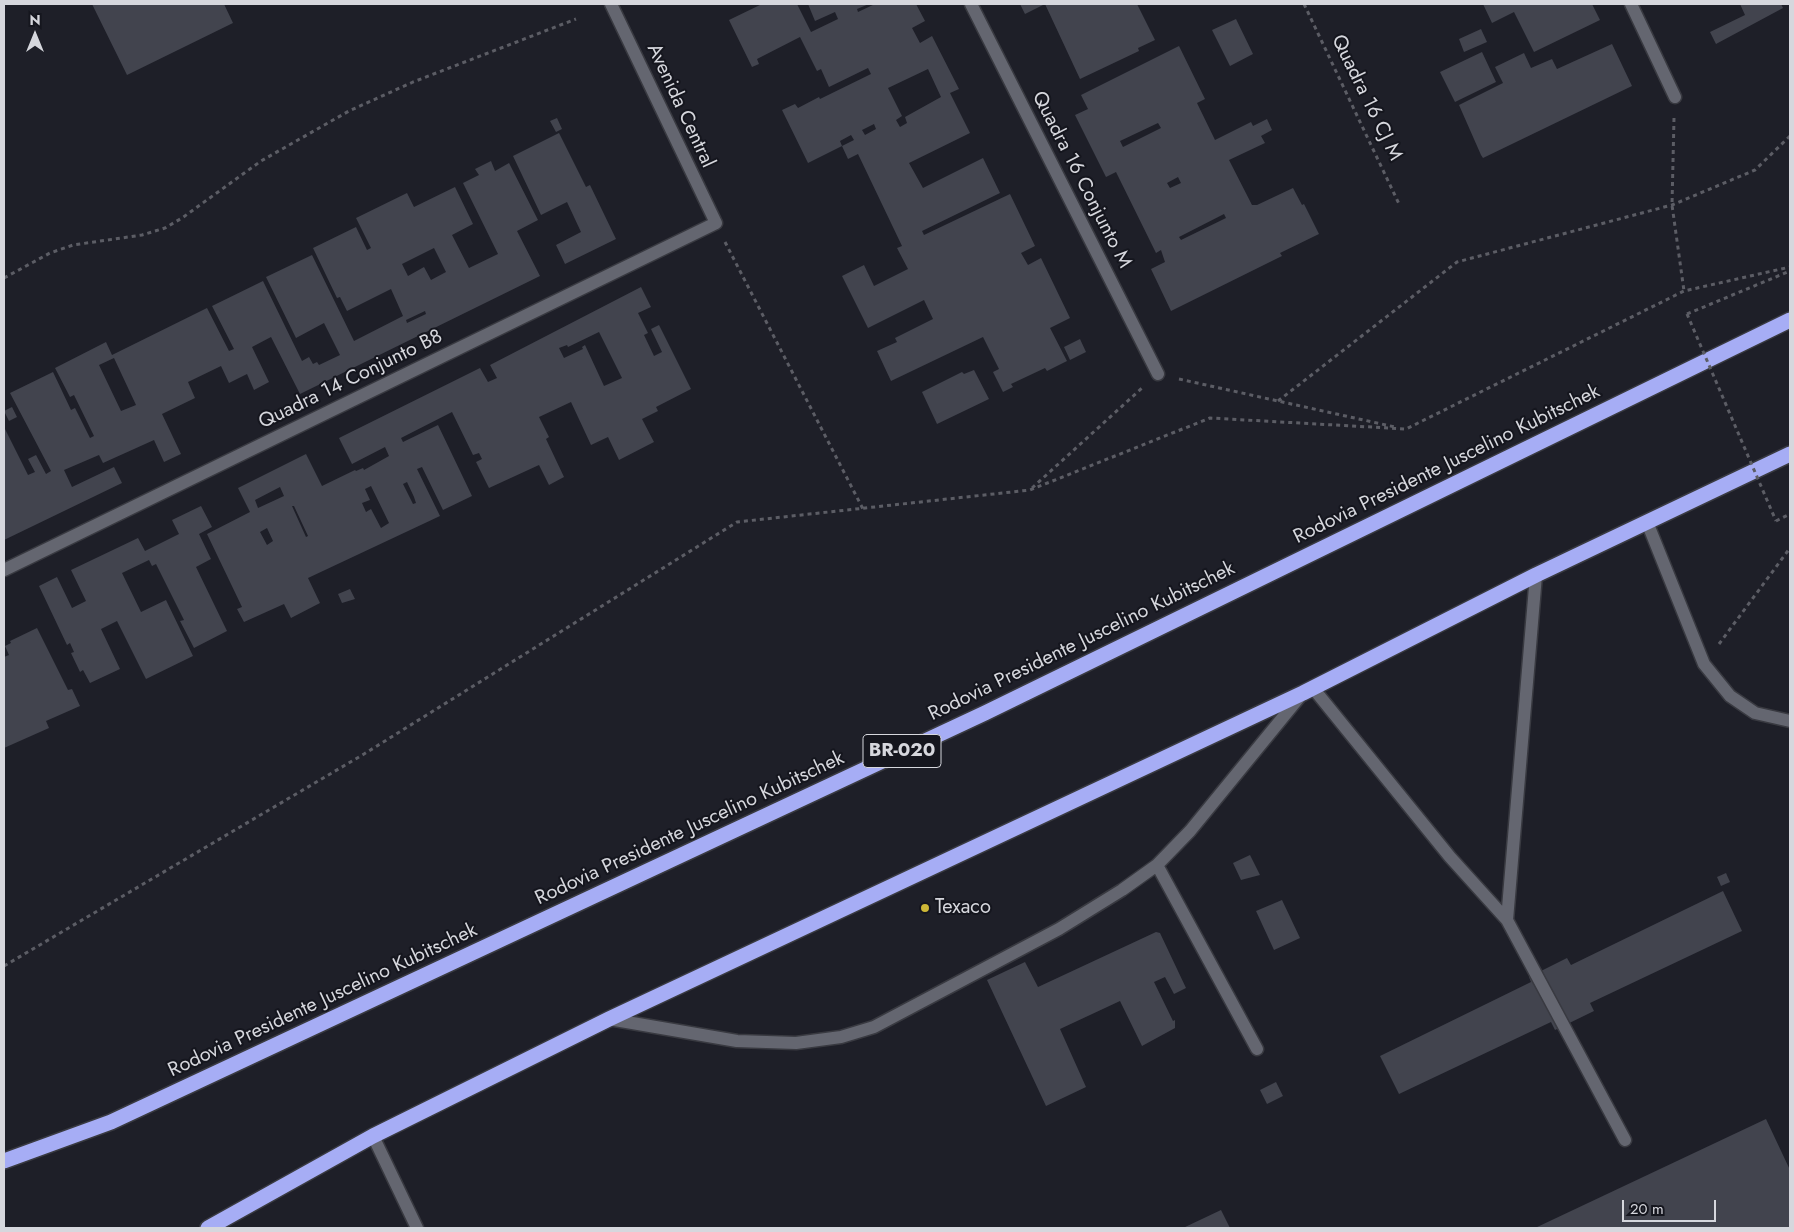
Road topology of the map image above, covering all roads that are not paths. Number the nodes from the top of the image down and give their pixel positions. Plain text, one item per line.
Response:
1 (611, 4) edge
2 (970, 4) edge
3 (1631, 4) edge
4 (1675, 97) road end
5 (716, 223) joint
6 (1790, 320) edge
7 (1158, 374) road end
8 (1790, 454) edge
9 (1647, 522) junction
10 (4, 570) edge
11 (1536, 575) junction
12 (1308, 691) junction
13 (1790, 721) edge
14 (1157, 865) junction
15 (1507, 920) junction
16 (609, 1020) junction
17 (1257, 1049) dead end
18 (373, 1136) junction
19 (1625, 1140) dead end
20 (4, 1161) edge
21 (227, 1223) edge
22 (208, 1228) edge
23 (417, 1228) edge

1 - 5 street, Avenida Central
2 - 7 street, Quadra 16 Conjunto M
3 - 4 street
5 - 10 street, Quadra 14 Conjunto B8
6 - 20 highway, Rodovia Presidente Juscelino Kubitschek / BR-020
8 - 9 highway
9 - 11 highway
9 - 13 street
11 - 12 highway
11 - 15 street
12 - 14 street
12 - 15 street
12 - 16 highway
14 - 16 street
14 - 17 street
15 - 19 street
16 - 18 highway
18 - 21 highway
18 - 23 street
21 - 22 highway

